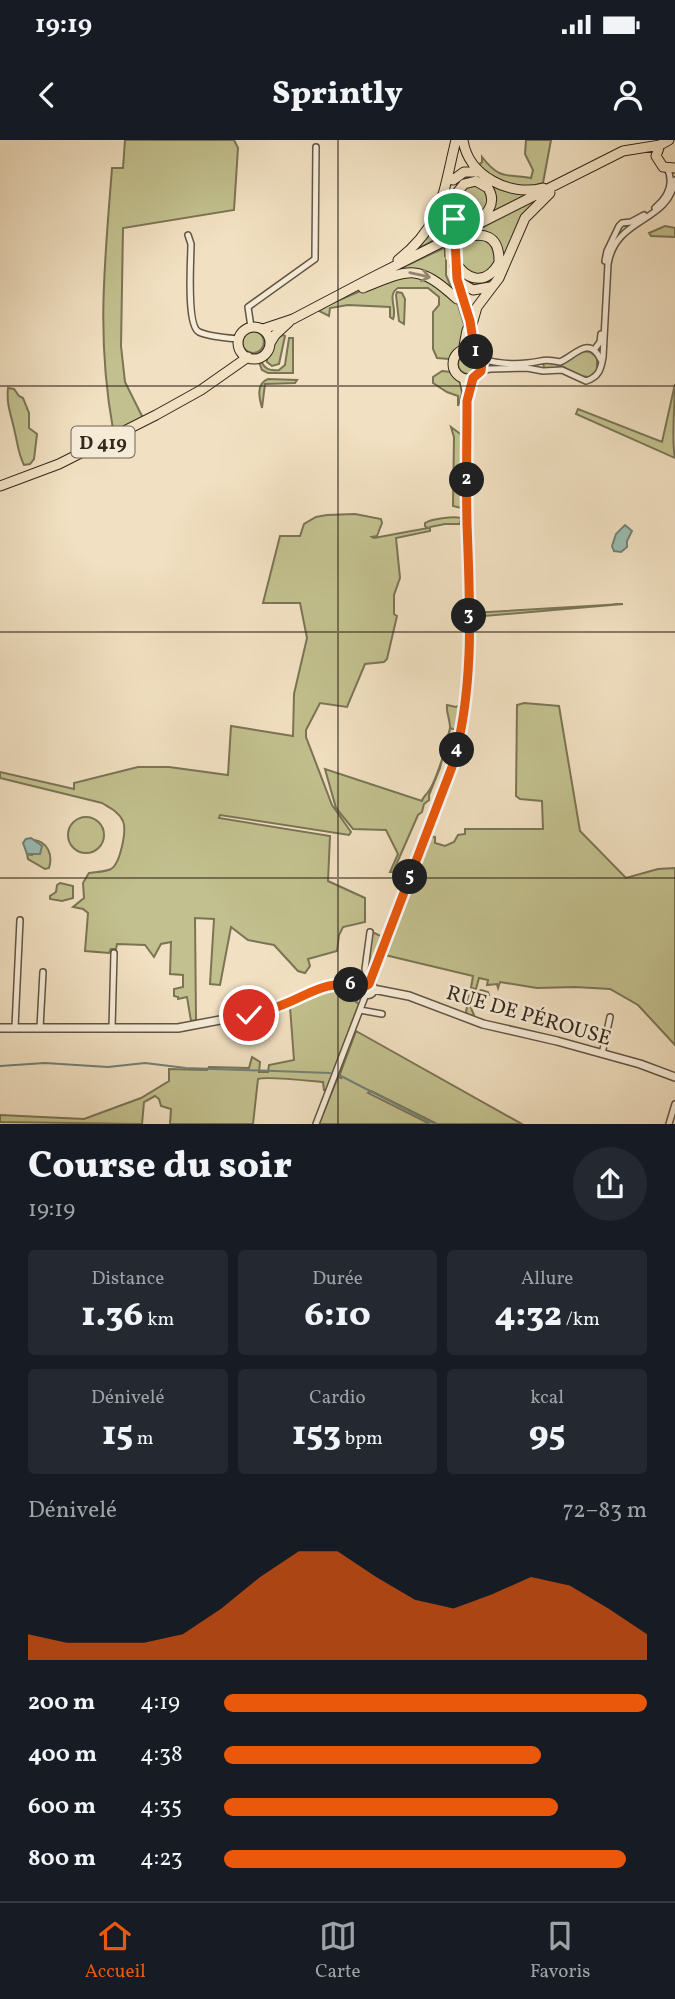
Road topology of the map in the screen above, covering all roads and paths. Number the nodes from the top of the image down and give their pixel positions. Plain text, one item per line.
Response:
1 (457, 140) edge
2 (463, 140) edge
3 (672, 140) edge
4 (660, 145) junction
5 (316, 147) dead end
6 (617, 155) junction
7 (656, 156) junction
8 (671, 168) edge
9 (480, 173) junction
10 (453, 180) junction
11 (675, 180) edge
12 (562, 183) junction
13 (452, 200) junction
14 (470, 228) junction
15 (620, 232) junction
16 (188, 235) dead end
17 (438, 245) junction
18 (452, 260) junction
19 (370, 278) junction
20 (457, 279) junction
21 (492, 286) junction
22 (332, 299) junction
23 (457, 299) junction
24 (293, 319) junction
25 (251, 327) junction
26 (471, 328) junction
27 (262, 329) junction
28 (239, 339) junction
29 (270, 343) junction
30 (594, 350) junction
31 (463, 351) junction
32 (244, 354) junction
33 (478, 355) junction
34 (602, 363) junction
35 (481, 371) junction
36 (468, 378) junction
37 (467, 399) junction
38 (0, 486) edge
39 (20, 920) dead end
40 (370, 932) dead end
41 (114, 953) dead end
42 (43, 972) dead end
43 (368, 986) junction
44 (360, 1010) junction
45 (382, 1014) dead end
46 (610, 1017) dead end
47 (15, 1027) junction
48 (0, 1028) edge
49 (40, 1028) junction
50 (112, 1028) junction
51 (602, 1054) junction
52 (675, 1077) edge
53 (675, 1104) edge
54 (316, 1124) edge
55 (669, 1124) edge

1 - 10 main road
1 - 19 main road
2 - 9 main road
3 - 4 main road
4 - 6 main road
4 - 7 main road
5 - 25 street
6 - 7 main road
6 - 12 main road
7 - 8 main road
8 - 15 street
9 - 10 main road
9 - 12 main road
10 - 13 main road
11 - 15 street
12 - 14 main road
12 - 21 main road
13 - 14 main road
13 - 18 main road, bridge
14 - 17 main road
15 - 30 street
15 - 34 street
16 - 28 street
17 - 18 main road
17 - 19 main road
18 - 20 main road
18 - 23 main road
19 - 22 main road
20 - 21 main road
20 - 26 main road
21 - 26 main road
22 -> 23 main road
22 - 24 main road
23 - 31 main road
24 - 27 main road
24 - 29 main road
25 - 27 main road
25 - 28 main road
26 - 33 main road
27 - 29 main road
28 - 32 main road
29 - 32 main road
30 - 33 street
30 - 34 street
31 - 33 main road
31 - 36 main road
32 - 38 main road, D 419
33 - 35 main road
34 - 35 street
35 - 36 main road
36 - 37 street
36 - 37 street
37 - 43 street
39 - 47 street
40 - 43 street
41 - 50 street
42 - 49 street
43 - 44 street
43 - 50 street, RUE DE PÉROUSE
43 - 51 street, RUE DE PÉROUSE
44 - 45 street
44 - 54 street
46 - 51 street
47 - 48 street, RUE DE PÉROUSE
47 - 49 street, RUE DE PÉROUSE
49 - 50 street, RUE DE PÉROUSE
51 - 52 street, RUE DE PÉROUSE
53 - 55 street

